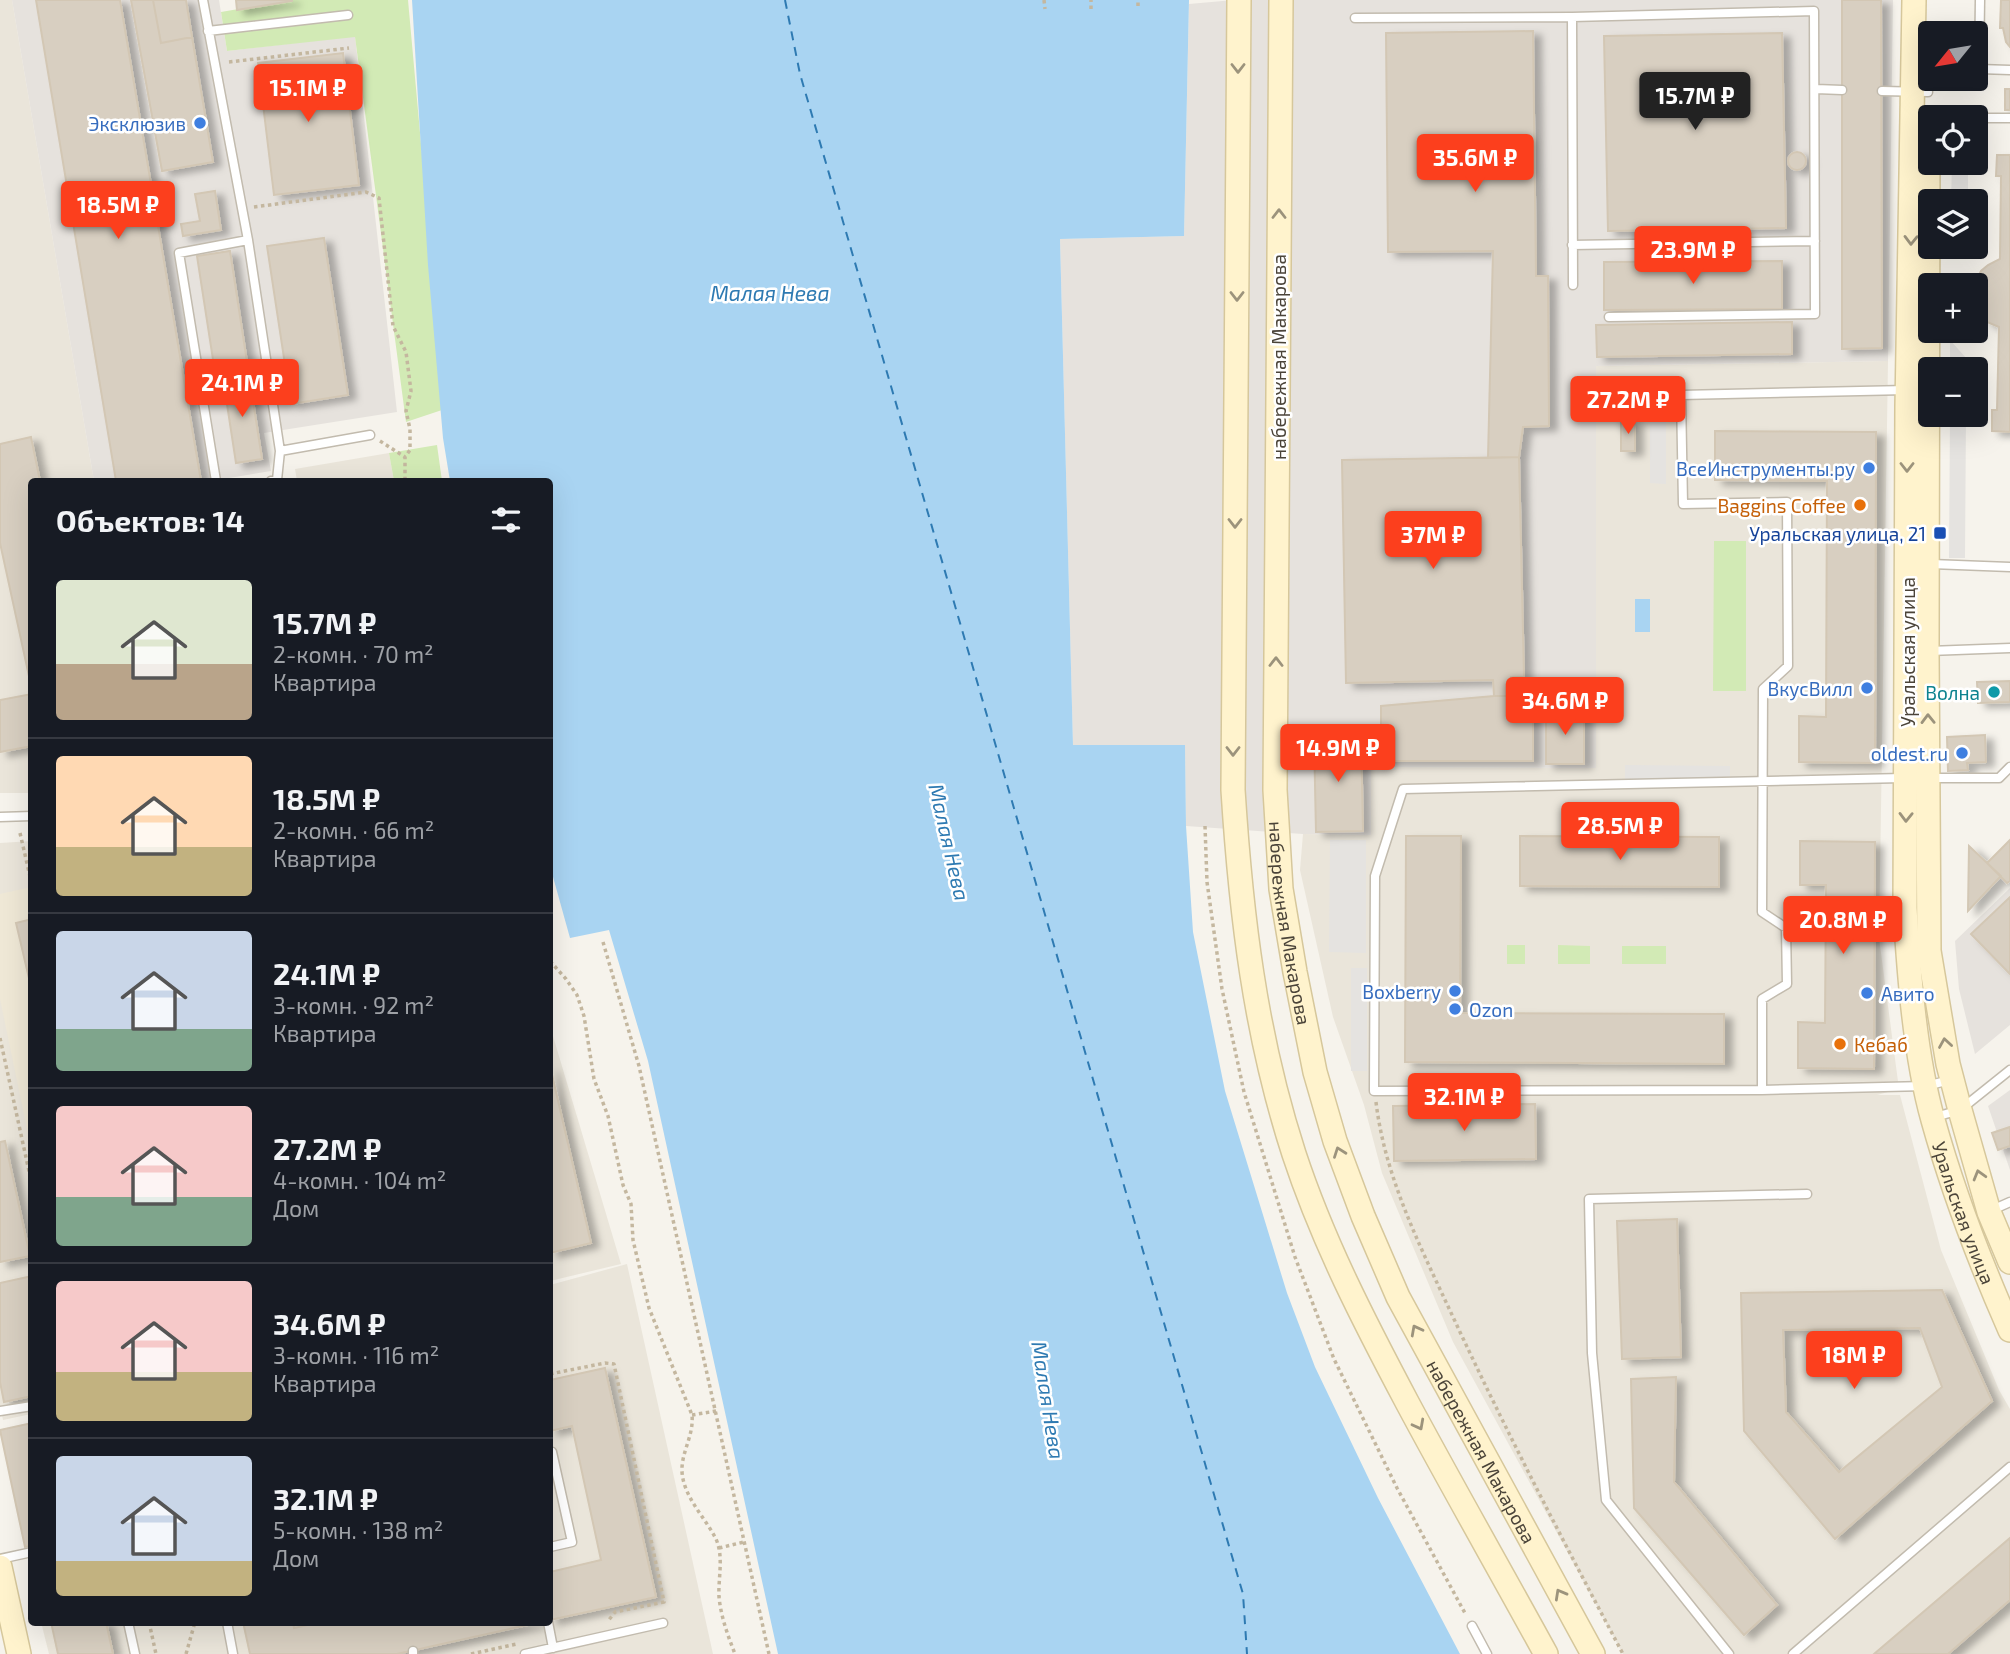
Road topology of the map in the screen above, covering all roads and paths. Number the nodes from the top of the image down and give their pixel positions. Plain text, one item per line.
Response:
1 (203, 0) edge
2 (1044, 0) edge
3 (1091, 0) edge
4 (1138, 0) edge
5 (1239, 0) edge
6 (1280, 0) edge
7 (1914, 0) edge
8 (1929, 0) edge
9 (1980, 0) edge
10 (1138, 6) dead end
11 (1045, 9) dead end
12 (1091, 9) dead end
13 (348, 15) dead end
14 (1572, 17) junction
15 (1355, 18) dead end
16 (208, 30) junction
17 (349, 48) dead end
18 (213, 64) junction
19 (2010, 70) edge
20 (1815, 89) junction
21 (1842, 90) dead end
22 (1882, 91) dead end
23 (1921, 92) junction
24 (1921, 105) edge
25 (1988, 118) edge
26 (2010, 118) edge
27 (1918, 175) edge
28 (1922, 175) edge
29 (242, 209) junction
30 (248, 240) junction
31 (1815, 241) junction
32 (1572, 245) junction
33 (1573, 285) dead end
34 (1609, 317) dead end
35 (1908, 390) junction
36 (370, 435) joint
37 (280, 451) junction
38 (405, 457) junction
39 (216, 478) edge
40 (275, 478) edge
41 (405, 478) edge
42 (1928, 564) junction
43 (2010, 567) edge
44 (2010, 648) edge
45 (1917, 650) junction
46 (2010, 766) edge
47 (1917, 778) junction
48 (1763, 782) junction
49 (28, 816) edge
50 (0, 817) edge
51 (20, 833) dead end
52 (28, 867) edge
53 (603, 942) dead end
54 (553, 964) edge
55 (0, 1038) edge
56 (2008, 1075) edge
57 (1952, 1080) junction
58 (1926, 1086) junction
59 (1762, 1090) junction
60 (1374, 1091) junction
61 (1959, 1110) junction
62 (1932, 1118) junction
63 (28, 1167) edge
64 (1807, 1194) dead end
65 (2000, 1207) edge
66 (2010, 1262) edge
67 (2010, 1331) edge
68 (553, 1373) edge
69 (28, 1407) edge
70 (0, 1411) edge
71 (716, 1411) junction
72 (692, 1415) junction
73 (553, 1456) edge
74 (2010, 1467) edge
75 (744, 1542) junction
76 (553, 1545) edge
77 (719, 1548) junction
78 (28, 1553) edge
79 (0, 1559) edge
80 (0, 1567) edge
81 (607, 1623) dead end
82 (663, 1623) dead end
83 (129, 1626) edge
84 (150, 1626) edge
85 (194, 1626) edge
86 (228, 1626) edge
87 (549, 1626) edge
88 (1472, 1626) dead end
89 (551, 1636) junction
90 (553, 1647) junction
91 (19, 1654) edge
92 (135, 1654) edge
93 (156, 1654) edge
94 (186, 1654) edge
95 (233, 1654) edge
96 (471, 1654) edge
97 (524, 1654) edge
98 (735, 1654) edge
99 (769, 1654) edge
100 (1488, 1654) edge
101 (1546, 1654) edge
102 (1593, 1654) edge
103 (1623, 1654) edge
104 (1729, 1654) edge
105 (1793, 1654) edge

1 - 16 lane
2 - 11 path
3 - 12 path
4 - 10 path
5 -> 101 main road
102 -> 6 main road, набережная Макарова
7 - 23 main road, Уральская улица
8 - 23 main road, Уральская улица
9 - 19 lane
13 - 16 lane
14 - 15 lane
14 - 20 lane
14 - 32 lane
16 - 18 lane
17 - 18 path
18 - 29 lane
20 - 21 lane
20 - 31 lane
22 - 23 lane
23 - 24 main road, Уральская улица
25 - 26 lane
27 -> 35 main road, Уральская улица
28 - 42 main road, Уральская улица
29 - 30 lane
29 - 38 path
30 - 37 lane
30 - 39 lane
31 - 32 lane
31 - 34 lane
32 - 33 lane
35 -> 45 main road, Уральская улица
35 - 48 lane
36 - 37 lane
36 - 38 path
37 - 40 lane
38 - 41 path
42 - 43 lane
42 - 45 main road, Уральская улица
44 - 45 lane
45 - 47 main road, Уральская улица
46 - 47 lane
47 - 48 lane
57 -> 47 main road, Уральская улица
47 -> 58 main road, Уральская улица
48 - 59 lane
48 - 60 lane
49 - 50 lane
51 - 52 path
53 - 71 path
54 - 72 path
55 - 63 path
56 - 61 lane
57 - 58 lane
57 - 61 main road, Уральская улица
58 - 59 lane
58 - 62 main road, Уральская улица
59 - 60 lane
60 - 103 path
61 - 62 lane
65 -> 61 main road, Уральская улица
62 - 67 main road, Уральская улица
64 - 104 lane
65 - 66 main road, Уральская улица
68 - 81 path
69 - 70 lane
71 - 72 path
71 - 75 path
72 - 77 path
73 - 76 lane
74 - 105 lane
75 - 77 path
75 - 99 path
77 - 98 path
78 - 79 lane
80 - 91 main road
82 - 90 lane
83 - 92 lane
84 - 93 path
85 - 94 path
86 - 95 lane
87 - 89 lane
88 - 100 lane
89 - 90 lane
89 - 96 path
90 - 97 lane

